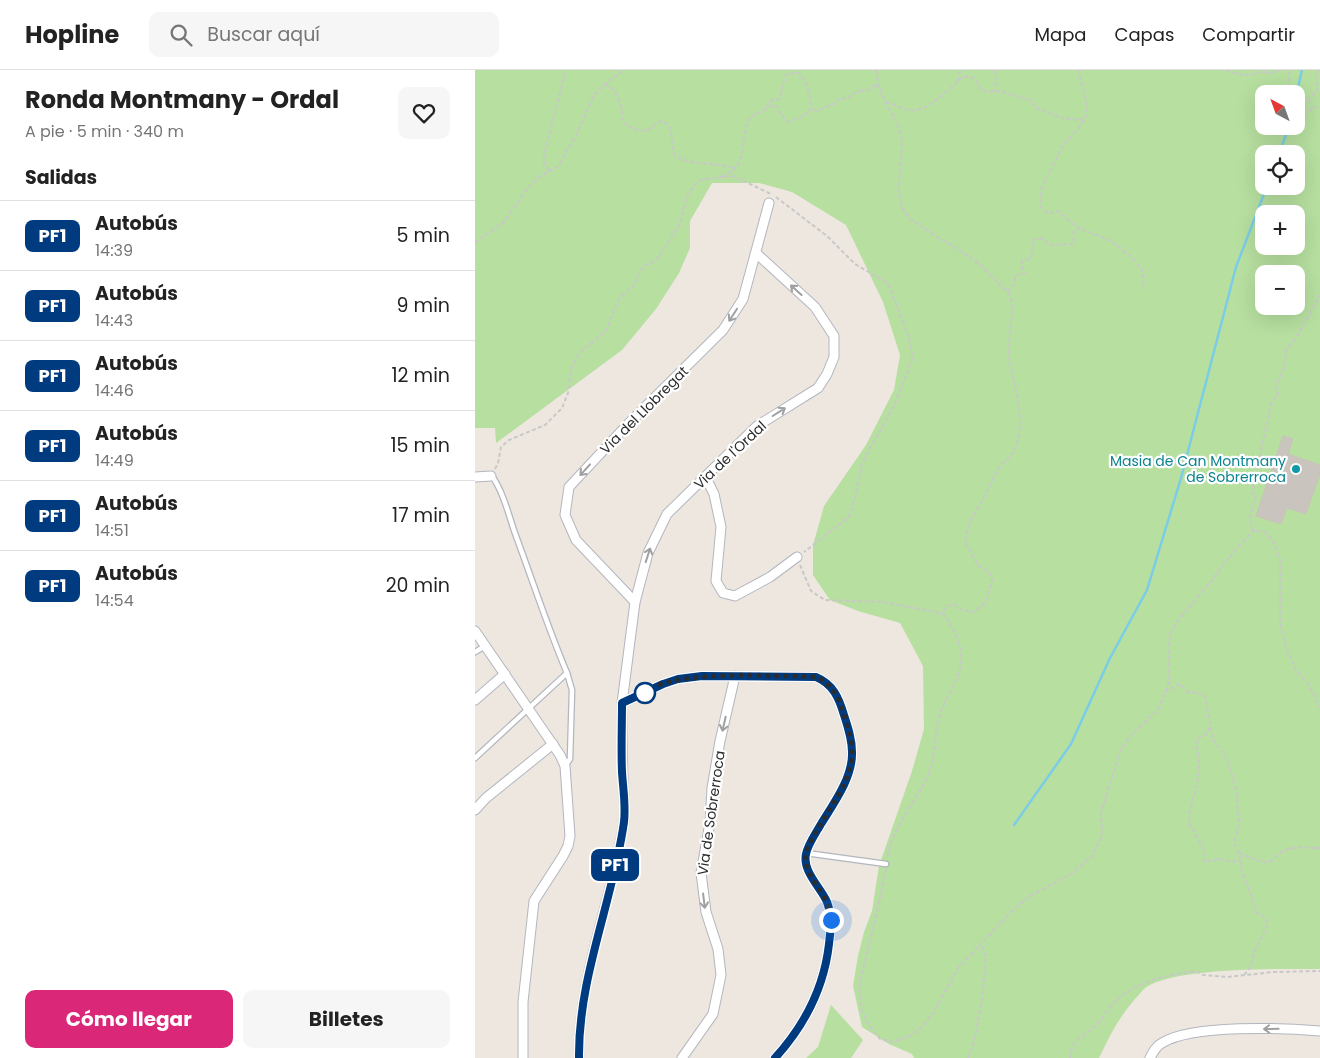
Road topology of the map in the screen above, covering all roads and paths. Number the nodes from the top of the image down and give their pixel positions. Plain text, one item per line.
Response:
1 (566, 70) edge
2 (624, 70) edge
3 (876, 70) edge
4 (960, 70) edge
5 (994, 70) edge
6 (1078, 70) edge
7 (1227, 70) edge
8 (1281, 70) edge
9 (1289, 70) edge
10 (1319, 70) edge
11 (958, 81) junction
12 (605, 84) junction
13 (1288, 85) edge
14 (880, 89) junction
15 (995, 92) junction
16 (885, 102) junction
17 (1305, 104) edge
18 (1320, 105) edge
19 (766, 108) junction
20 (811, 108) junction
21 (1305, 112) edge
22 (1084, 120) junction
23 (735, 169) junction
24 (549, 171) junction
25 (722, 177) junction
26 (769, 193) junction
27 (769, 204) joint
28 (1080, 228) junction
29 (475, 242) edge
30 (756, 254) junction
31 (1144, 289) dead end
32 (1007, 291) junction
33 (1320, 295) edge
34 (491, 476) junction
35 (475, 477) edge
36 (706, 478) junction
37 (1253, 531) junction
38 (797, 558) junction
39 (635, 602) junction
40 (941, 614) junction
41 (475, 631) edge
42 (485, 646) junction
43 (475, 652) edge
44 (567, 673) junction
45 (505, 674) junction
46 (735, 676) junction
47 (1165, 692) junction
48 (475, 700) edge
49 (622, 703) junction
50 (1320, 707) edge
51 (529, 709) junction
52 (1210, 727) junction
53 (553, 744) junction
54 (475, 758) edge
55 (565, 766) junction
56 (475, 810) edge
57 (1320, 848) edge
58 (806, 853) junction
59 (1239, 853) junction
60 (1240, 860) junction
61 (886, 864) junction
62 (981, 944) junction
63 (1320, 971) edge
64 (1243, 976) junction
65 (1320, 1031) edge
66 (523, 1058) edge
67 (579, 1058) edge
68 (683, 1058) edge
69 (775, 1058) edge
70 (968, 1058) edge
71 (1070, 1058) edge
72 (1150, 1058) edge

1 - 24 path
2 - 12 path
3 - 14 path
4 - 11 path
5 - 15 path
6 - 22 path
7 - 8 path
9 - 13 path
10 - 17 path
11 - 15 path
11 - 16 path
12 - 23 path
12 - 24 path
14 - 16 path
14 - 20 path
15 - 22 path
16 - 32 path
18 - 21 path
19 - 20 path
19 - 20 path
19 - 23 path
22 - 28 path
23 - 25 path
24 - 29 path
25 - 26 path
25 - 34 path
26 - 27 path
26 - 38 path
27 - 30 street, Via del Llobregat
28 - 31 path
28 - 32 path
36 -> 30 street, Via de l'Ordal
30 -> 39 street, Via del Llobregat
32 - 40 path
33 - 37 path
34 - 35 street
34 - 44 lane
36 - 38 street
39 -> 36 street, Via de l'Ordal
37 - 47 path
37 - 50 path
38 - 40 path
39 - 49 street, Via de l'Ordal
40 - 61 path
41 - 42 street
42 - 43 lane
42 - 45 street
44 - 51 lane
44 - 55 lane
45 - 48 street
45 - 51 street
46 - 49 street
46 - 58 street
46 -> 68 street, Via de Sobrerroca
47 - 52 path
47 - 62 path
49 - 67 street, Via de l'Ordal
51 - 53 street
51 - 54 lane
52 - 59 path
52 - 60 path
53 - 55 street
53 - 56 street
55 - 66 street
57 - 59 path
58 - 61 lane
58 - 69 street
59 - 60 path
60 - 64 path
61 - 62 path
62 - 70 path
63 - 64 path
64 - 71 path
65 -> 72 street

